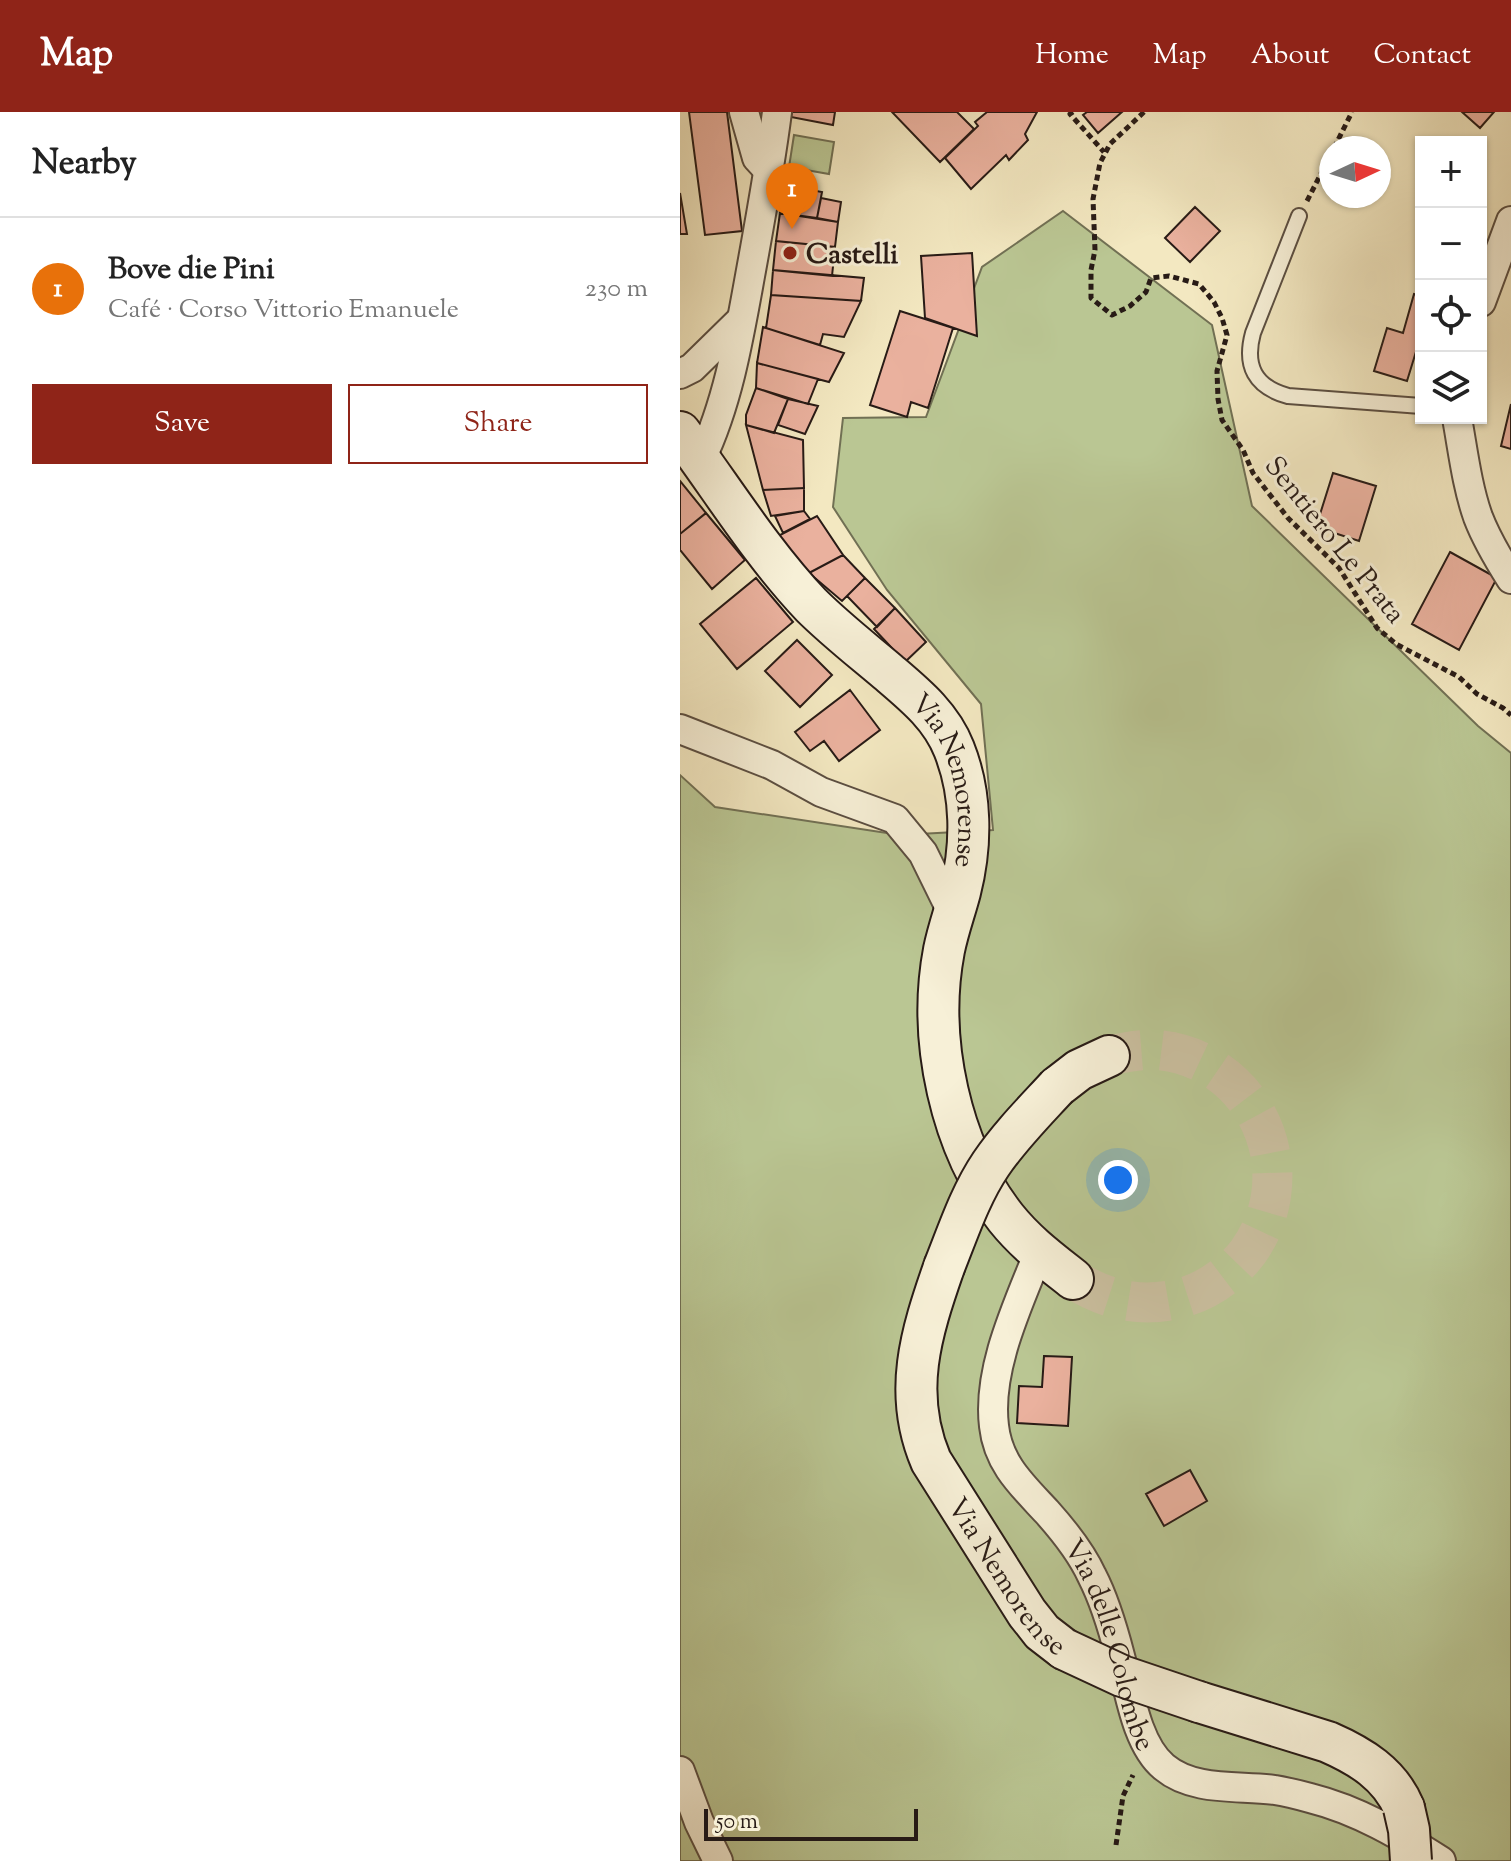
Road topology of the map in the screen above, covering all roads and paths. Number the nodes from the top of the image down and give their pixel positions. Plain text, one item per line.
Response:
1 (744, 112) edge
2 (777, 112) edge
3 (1073, 112) edge
4 (1144, 112) edge
5 (1352, 112) edge
6 (1340, 136) edge
7 (1104, 152) junction
8 (769, 171) junction
9 (1319, 177) edge
10 (1299, 216) joint
11 (1511, 221) edge
12 (1487, 286) edge
13 (742, 319) junction
14 (686, 371) edge
15 (721, 402) junction
16 (1415, 406) edge
17 (1458, 424) edge
18 (690, 446) edge
19 (1511, 579) edge
20 (1511, 715) edge
21 (680, 729) edge
22 (953, 914) junction
23 (1100, 1060) tunnel mouth
24 (1039, 1252) junction
25 (1073, 1279) tunnel mouth
26 (1147, 1745) junction
27 (680, 1771) edge
28 (1116, 1845) dead end
29 (718, 1861) edge
30 (1411, 1861) edge
31 (1441, 1861) edge

1 - 8 street
2 - 8 street
3 - 7 path
4 - 7 path
5 - 6 path
7 - 20 path, Sentiero Le Prata
8 - 13 street
9 - 10 path
10 - 16 lane
11 - 12 street
13 - 14 street
13 - 15 street
14 - 15 street
15 - 18 street
17 - 19 street
18 - 22 main road, Via Nemorense
21 - 22 street
22 - 24 main road, Via Nemorense
23 - 30 main road, Via Nemorense, bridge
24 - 25 main road, Via Nemorense
24 - 26 street, Via delle Colombe
26 - 28 path
26 - 31 street, Via delle Colombe
27 - 29 street

